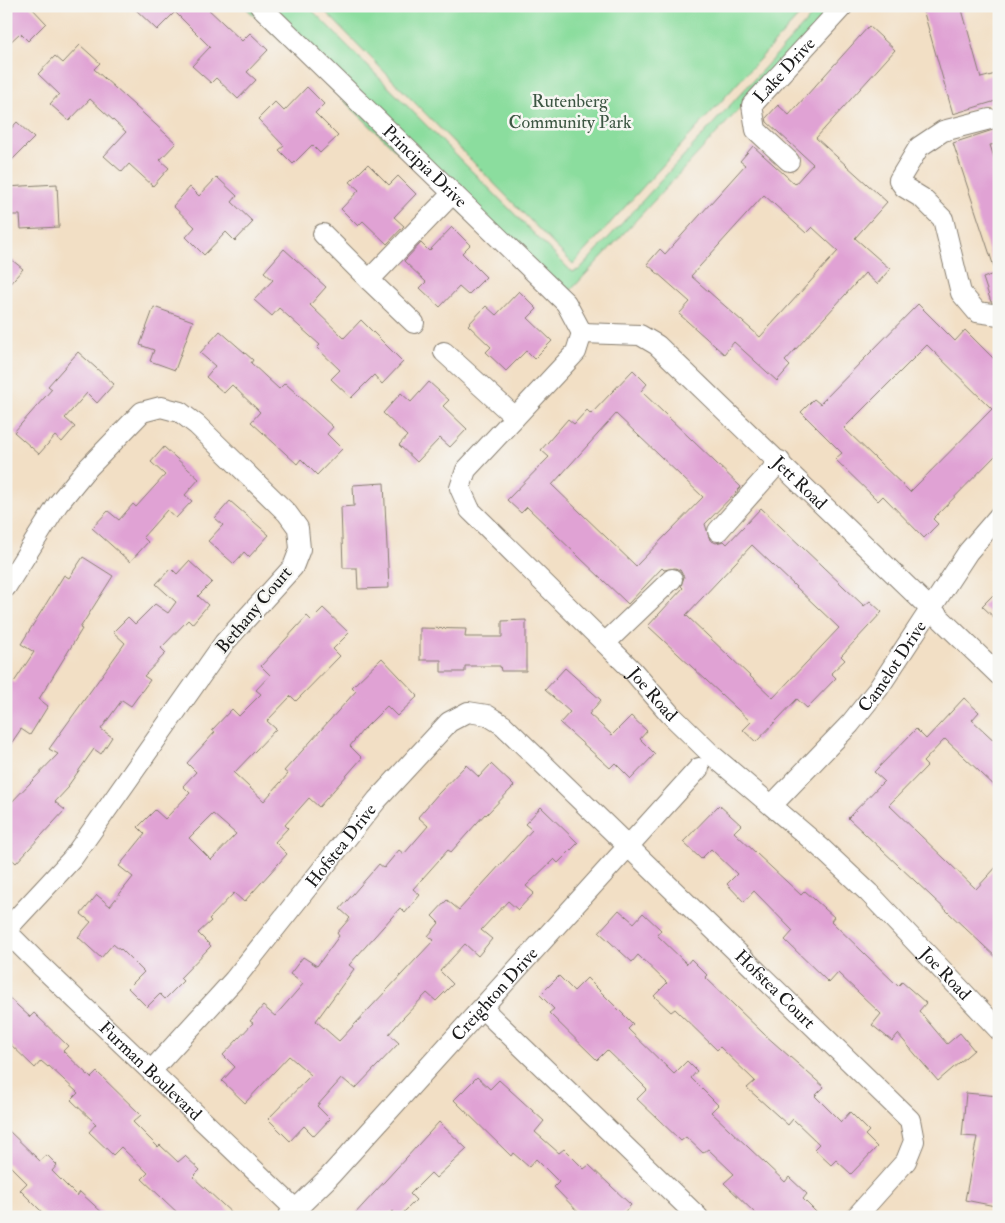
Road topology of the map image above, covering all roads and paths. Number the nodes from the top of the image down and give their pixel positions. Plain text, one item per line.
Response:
1 (260, 6) edge
2 (843, 6) edge
3 (990, 118) dead end
4 (789, 161) dead end
5 (453, 193) junction
6 (323, 234) dead end
7 (369, 280) junction
8 (999, 315) edge
9 (414, 323) dead end
10 (582, 333) junction
11 (444, 352) dead end
12 (515, 417) junction
13 (780, 461) junction
14 (999, 516) edge
15 (718, 531) dead end
16 (672, 579) dead end
17 (6, 587) edge
18 (930, 608) junction
19 (605, 644) junction
20 (999, 675) edge
21 (700, 768) dead end
22 (555, 775) joint
23 (772, 805) junction
24 (628, 846) junction
25 (6, 931) edge
26 (484, 1009) junction
27 (999, 1030) edge
28 (151, 1071) junction
29 (292, 1213) edge
30 (698, 1217) edge
31 (856, 1217) edge

1 - 5 street, Principia Drive
2 - 4 street, Lake Drive
3 - 8 street
5 - 7 street
5 - 10 street, Principia Drive
6 - 7 street
7 - 9 street
10 - 12 street, Joe Road
10 - 13 street, Jett Road
11 - 12 street
12 - 19 street, Joe Road
13 - 15 street
13 - 18 street, Jett Road
14 - 18 street, Camelot Drive
16 - 19 street
17 - 25 street, Bethany Court
18 - 20 street, Jett Road
18 - 23 street, Camelot Drive
19 - 23 street, Joe Road
21 - 24 street, Creighton Drive
22 - 24 street, Hofstea Court
22 - 28 street, Hofstea Drive
23 - 27 street, Joe Road
24 - 26 street, Creighton Drive
24 - 31 street, Hofstea Court
25 - 28 street, Furman Boulevard
26 - 29 street, Creighton Drive
26 - 30 street
28 - 29 street, Furman Boulevard

